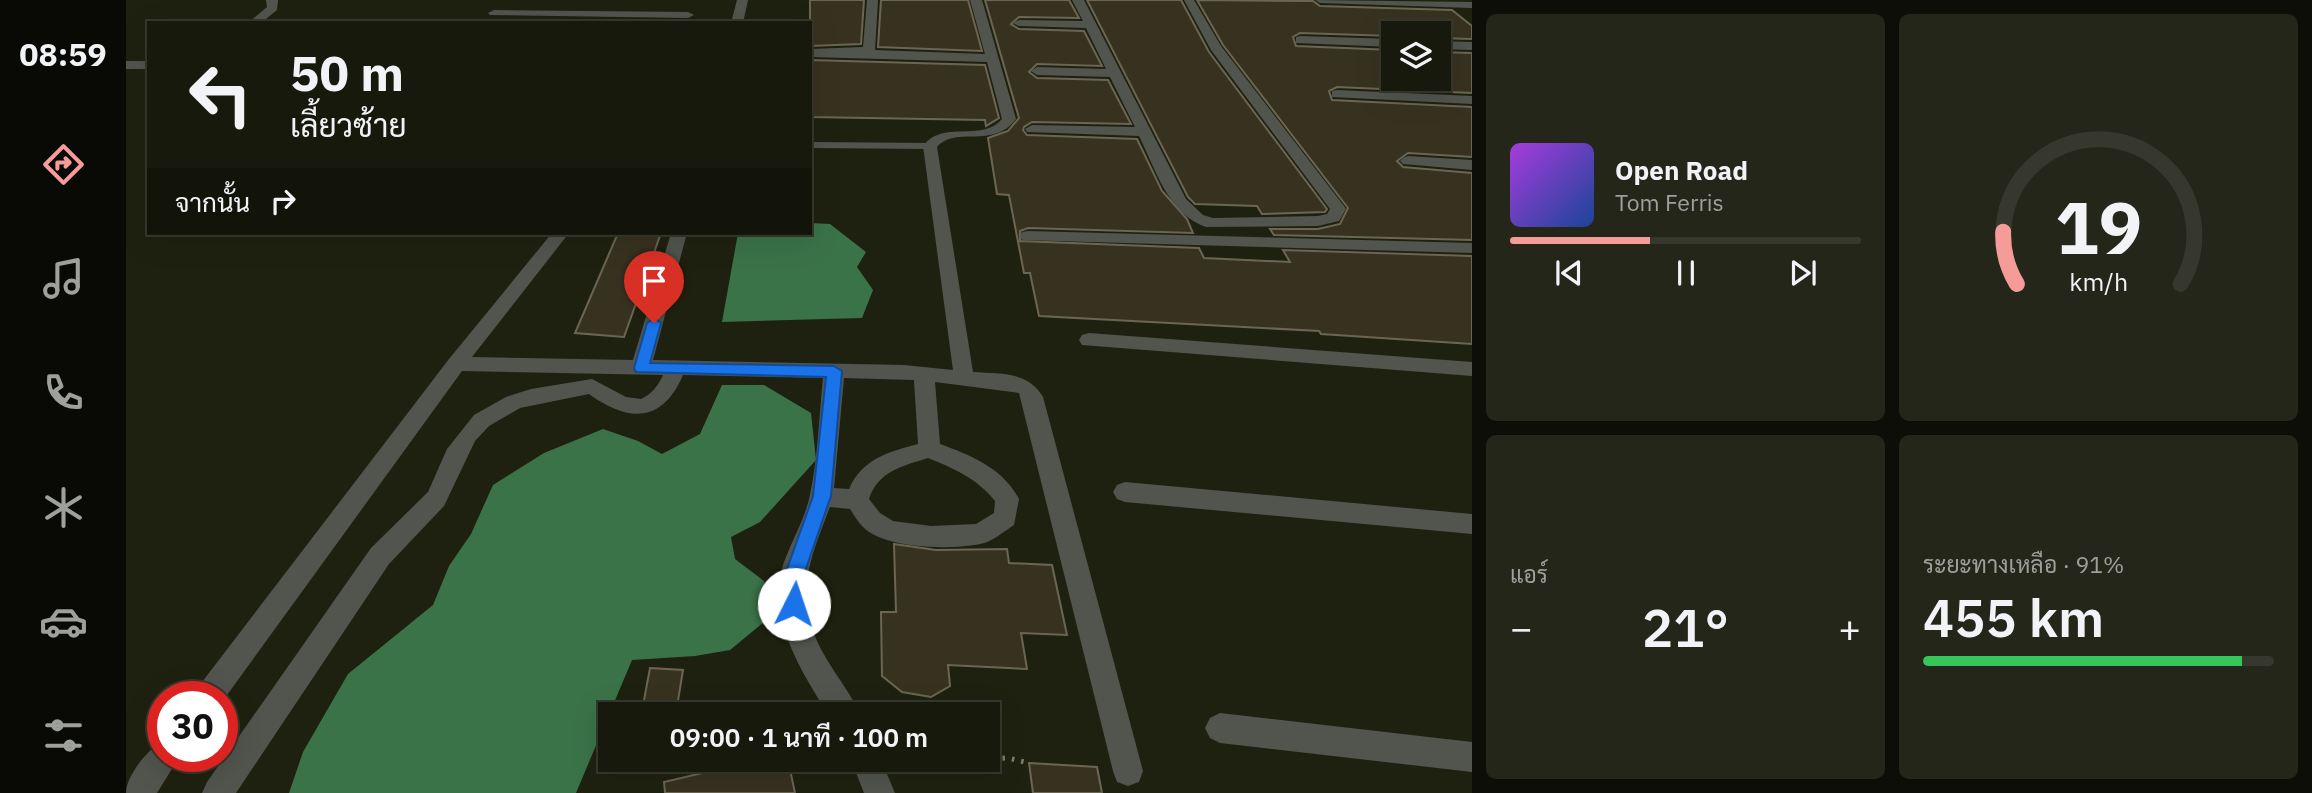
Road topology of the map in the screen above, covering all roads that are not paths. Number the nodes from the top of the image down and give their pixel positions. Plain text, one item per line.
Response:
1 (272, 0) edge
2 (691, 0) edge
3 (744, 0) edge
4 (873, 0) edge
5 (976, 0) edge
6 (1078, 0) edge
7 (1189, 0) edge
8 (1320, 0) edge
9 (1472, 5) edge
10 (494, 13) dead end
11 (687, 19) edge
12 (257, 21) edge
13 (738, 21) edge
14 (1019, 23) dead end
15 (1092, 25) junction
16 (1300, 40) dead end
17 (1381, 43) edge
18 (1451, 45) edge
19 (1472, 46) edge
20 (812, 53) edge
21 (862, 53) junction
22 (992, 58) junction
23 (126, 65) edge
24 (147, 65) edge
25 (1037, 71) dead end
26 (1113, 73) junction
27 (1336, 94) dead end
28 (1472, 100) edge
29 (1032, 129) dead end
30 (1143, 132) junction
31 (812, 145) edge
32 (930, 146) junction
33 (1408, 161) dead end
34 (1472, 165) edge
35 (559, 235) edge
36 (678, 235) edge
37 (1028, 236) dead end
38 (1472, 248) edge
39 (1089, 340) dead end
40 (456, 364) junction
41 (641, 368) junction
42 (676, 369) junction
43 (1472, 369) edge
44 (834, 371) junction
45 (924, 374) junction
46 (596, 377) junction
47 (964, 378) junction
48 (929, 449) junction
49 (1125, 492) dead end
50 (822, 496) junction
51 (857, 500) junction
52 (1472, 524) edge
53 (220, 681) edge
54 (838, 702) edge
55 (1220, 728) dead end
56 (1472, 757) edge
57 (1128, 771) dead end
58 (153, 772) edge
59 (871, 772) edge
60 (138, 793) edge
61 (218, 793) edge
62 (880, 793) edge

1 - 12 street
2 - 11 street
3 - 13 street
4 - 21 street
5 - 22 street
6 - 15 street
7 - 30 street
8 - 9 street
10 - 11 street
14 - 15 street
15 - 26 street
16 - 17 street
18 - 19 street
20 - 21 street
21 - 22 street
22 - 32 street
23 - 24 street
25 - 26 street
26 - 30 street
27 - 28 street
29 - 30 street
31 - 32 lane
32 - 47 street
33 - 34 street
35 - 40 street
36 - 41 street
37 - 38 street
39 - 43 street
40 - 46 street
40 - 53 street
41 - 42 street
41 - 46 street
42 - 44 street
42 - 46 street
44 - 45 street
44 - 50 street
45 - 47 street
45 - 48 street
46 - 61 street
47 - 57 street
48 - 51 street
48 - 51 street
49 - 52 street
50 - 51 street
50 - 54 street
55 - 56 street
58 - 60 street
59 - 62 street

